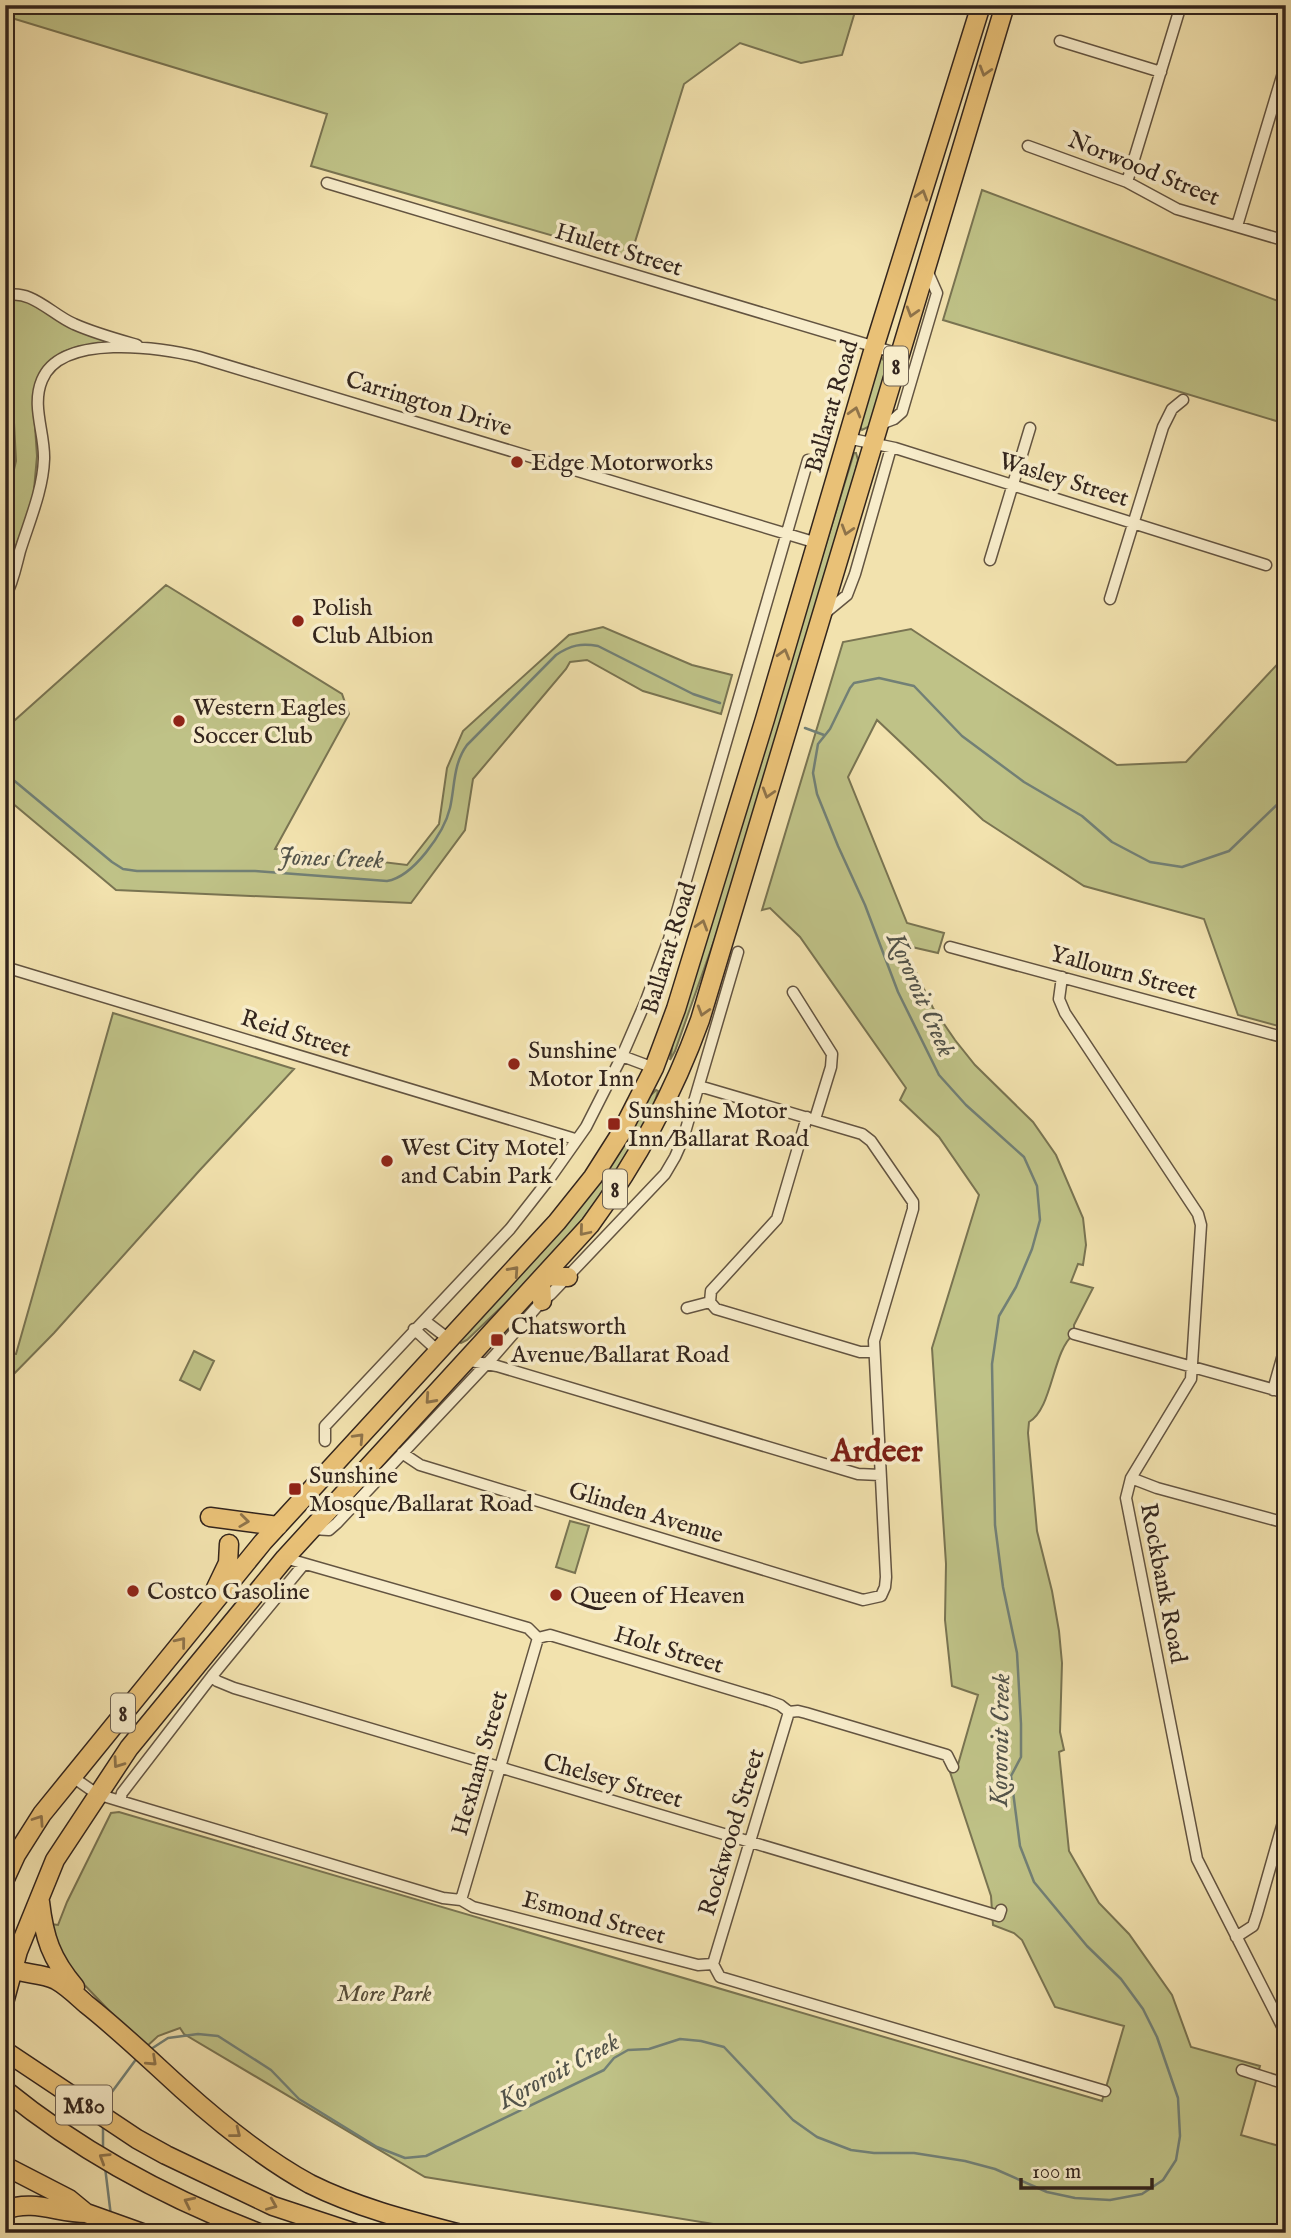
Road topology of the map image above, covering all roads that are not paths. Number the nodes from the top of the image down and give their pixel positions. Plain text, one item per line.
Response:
1 (981, 5) edge
2 (1004, 5) edge
3 (1181, 5) edge
4 (1059, 41) dead end
5 (1286, 63) edge
6 (1161, 72) junction
7 (1028, 146) dead end
8 (1127, 182) junction
9 (327, 183) dead end
10 (1237, 226) junction
11 (1286, 241) edge
12 (926, 268) junction
13 (5, 296) edge
14 (874, 348) junction
15 (148, 349) junction
16 (899, 355) junction
17 (1184, 400) dead end
18 (878, 425) junction
19 (1031, 428) dead end
20 (847, 438) junction
21 (872, 445) junction
22 (891, 448) junction
23 (808, 460) dead end
24 (1013, 485) junction
25 (1133, 523) junction
26 (786, 533) junction
27 (817, 543) junction
28 (990, 560) dead end
29 (1266, 565) dead end
30 (5, 597) edge
31 (1110, 599) dead end
32 (821, 616) junction
33 (950, 947) dead end
34 (738, 952) dead end
35 (5, 967) edge
36 (1065, 978) junction
37 (793, 992) dead end
38 (1286, 1038) edge
39 (622, 1056) junction
40 (654, 1068) junction
41 (678, 1077) junction
42 (699, 1086) junction
43 (811, 1118) junction
44 (575, 1139) junction
45 (568, 1277) junction
46 (543, 1278) junction
47 (542, 1301) junction
48 (710, 1302) junction
49 (687, 1308) dead end
50 (425, 1321) junction
51 (414, 1329) junction
52 (1074, 1334) dead end
53 (1286, 1344) edge
54 (445, 1346) junction
55 (874, 1352) junction
56 (482, 1361) junction
57 (1192, 1368) junction
58 (1273, 1390) junction
59 (1286, 1393) edge
60 (325, 1441) dead end
61 (402, 1452) junction
62 (880, 1475) junction
63 (1130, 1481) junction
64 (210, 1517) dead end
65 (1286, 1523) edge
66 (278, 1526) junction
67 (312, 1529) junction
68 (229, 1544) dead end
69 (285, 1558) junction
70 (304, 1564) junction
71 (198, 1621) junction
72 (538, 1638) junction
73 (212, 1676) junction
74 (789, 1713) junction
75 (953, 1767) dead end
76 (499, 1769) junction
77 (71, 1776) junction
78 (97, 1794) junction
79 (120, 1801) junction
80 (1286, 1812) edge
81 (750, 1842) junction
82 (5, 1879) edge
83 (39, 1898) junction
84 (461, 1900) junction
85 (1001, 1910) dead end
86 (1236, 1937) junction
87 (713, 1964) junction
88 (9, 1968) edge
89 (5, 1999) edge
90 (96, 2012) junction
91 (1286, 2034) edge
92 (5, 2051) edge
93 (1242, 2070) dead end
94 (1286, 2084) edge
95 (5, 2090) edge
96 (1105, 2091) dead end
97 (5, 2165) edge
98 (5, 2210) edge
99 (86, 2213) junction
100 (142, 2233) edge
101 (259, 2233) edge
102 (355, 2233) edge
103 (457, 2233) edge

14 -> 1 highway, Ballarat Road / 8
2 -> 12 highway, Ballarat Road / 8
3 - 6 street
4 - 6 street
5 - 10 street
6 - 8 street
7 - 8 street, Norwood Street
8 - 10 street, Norwood Street
9 - 14 street, Hulett Street
10 - 11 street, Norwood Street
12 -> 16 highway, Ballarat Road / 8
12 - 18 street, Ballarat Road
13 - 15 street, Carrington Drive
14 - 16 street, Hulett Street
20 -> 14 highway, Ballarat Road / 8
15 - 26 street, Carrington Drive
15 - 30 street, Carrington Drive
16 - 18 highway, Ballarat Road / 8
17 - 25 street
18 - 21 highway, Ballarat Road / 8
19 - 24 street
20 - 21 street, Wasley Street
20 - 27 highway, Ballarat Road / 8
21 - 22 street, Wasley Street
21 -> 32 highway, Ballarat Road / 8
22 - 24 street, Wasley Street
22 - 32 street
23 - 26 street, Ballarat Road
24 - 25 street, Wasley Street
24 - 28 street
25 - 29 street, Wasley Street
25 - 31 street
26 - 27 street, Carrington Drive
26 - 39 street, Ballarat Road
40 -> 27 highway, Ballarat Road / 8
32 -> 41 highway, Ballarat Road / 8
33 - 36 street, Yallourn Street
34 - 42 street, Ballarat Road
35 - 44 street, Reid Street
36 - 38 street, Yallourn Street
36 - 57 street, Rockbank Road
37 - 43 street
39 - 40 street
39 - 44 street, Ballarat Road
40 - 41 highway
54 -> 40 highway, Ballarat Road / 8
41 -> 46 highway, Ballarat Road / 8
42 - 43 street
42 - 45 street, Ballarat Road
43 - 48 street
43 - 55 street
44 - 50 street, Ballarat Road
45 - 46 highway
45 - 47 street, Ballarat Road
46 - 47 highway
46 - 56 highway, Ballarat Road / 8
47 - 56 street, Ballarat Road
48 - 49 street
48 - 55 street
50 - 51 street, Ballarat Road
50 - 54 street
51 - 54 street
51 - 60 street, Ballarat Road
52 - 57 street
53 - 58 street
54 - 56 highway
66 -> 54 highway, Ballarat Road / 8
55 - 62 street
56 - 61 street, Ballarat Road
56 - 62 street
56 -> 67 highway, Ballarat Road / 8
57 - 58 street
57 - 63 street, Rockbank Road
58 - 59 street
61 - 62 street, Glinden Avenue
61 - 67 street, Ballarat Road
63 - 65 street
63 - 86 street, Rockbank Road
64 -> 66 highway
66 - 71 highway, Ballarat Road / 8
67 - 69 highway, Ballarat Road / 8
68 - 71 highway
69 - 70 street, Holt Street
69 -> 78 highway, Ballarat Road / 8
70 - 72 street, Holt Street
70 - 73 street
77 -> 71 highway, Ballarat Road / 8
72 - 74 street, Holt Street
72 - 76 street, Hexham Street
73 - 76 street, Chelsey Street
73 - 79 street
74 - 75 street, Holt Street
74 - 81 street, Rockwood Street
76 - 81 street, Chelsey Street
76 - 84 street, Hexham Street
77 - 78 street, Esmond Street
82 -> 77 highway, Ballarat Road / 8
78 - 79 street, Esmond Street
78 - 83 highway, Ballarat Road / 8
79 - 84 street, Esmond Street
80 - 86 street
81 - 85 street, Chelsey Street
81 - 87 street, Rockwood Street
83 - 88 highway, Ballarat Road / 8
83 - 90 highway
84 - 87 street, Esmond Street
86 - 91 street, Rockbank Road
87 - 96 street, Esmond Street
88 - 89 highway, Ballarat Road / 8
88 - 90 highway
90 -> 103 highway
92 -> 102 highway, M80
93 - 94 street
101 -> 95 highway, M80
97 - 99 highway
98 - 99 highway
99 - 100 highway

